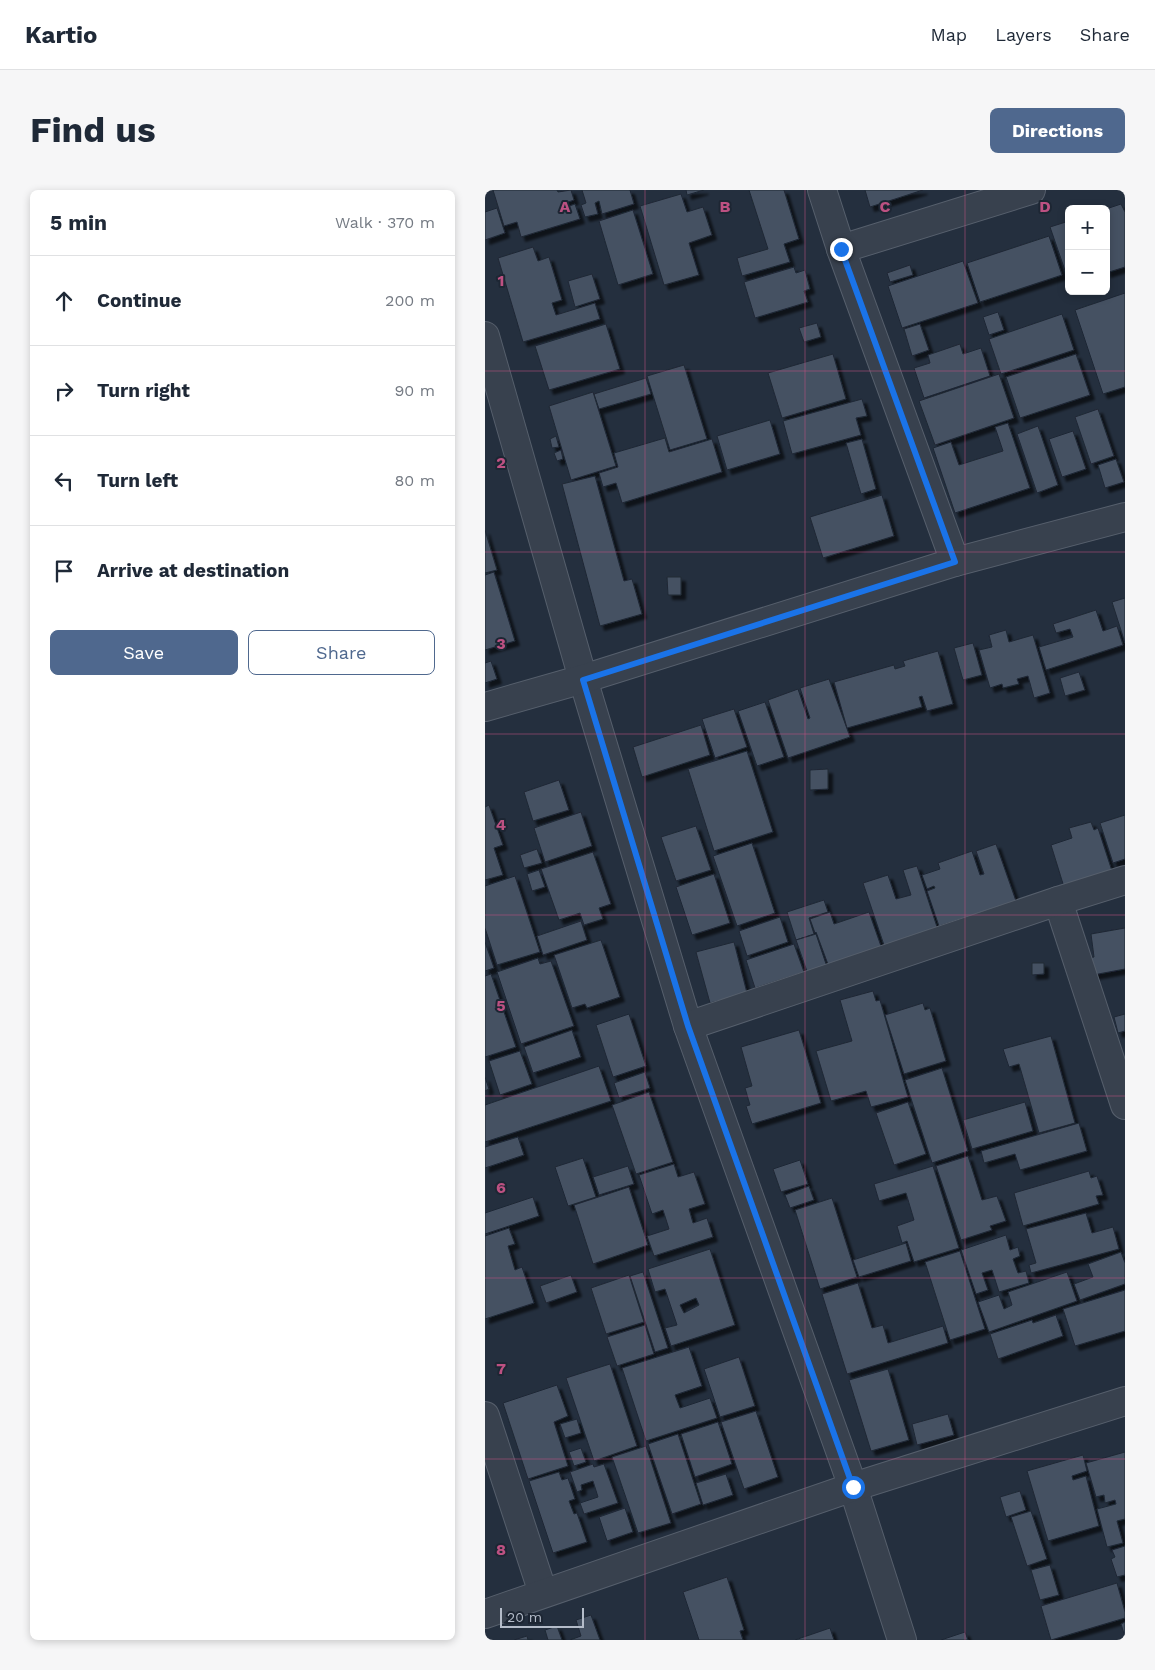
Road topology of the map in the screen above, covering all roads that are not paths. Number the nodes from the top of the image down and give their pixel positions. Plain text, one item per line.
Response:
1 (822, 190) edge
2 (1031, 190) edge
3 (841, 249) junction
4 (488, 353) edge
5 (1125, 517) edge
6 (955, 562) junction
7 (583, 680) junction
8 (485, 707) edge
9 (1125, 880) edge
10 (1058, 901) junction
11 (688, 1026) junction
12 (1125, 1105) edge
13 (1125, 1401) edge
14 (485, 1416) edge
15 (853, 1487) junction
16 (543, 1593) junction
17 (485, 1614) edge
18 (902, 1640) edge

1 - 3 street
2 - 3 street
3 - 6 street
4 - 7 street
5 - 6 street
6 - 7 street
7 - 8 street
7 - 11 street
9 - 10 street
10 - 11 street
10 - 12 street
11 - 15 street
13 - 15 street
14 - 16 street
15 - 16 street
15 - 18 street
16 - 17 street

